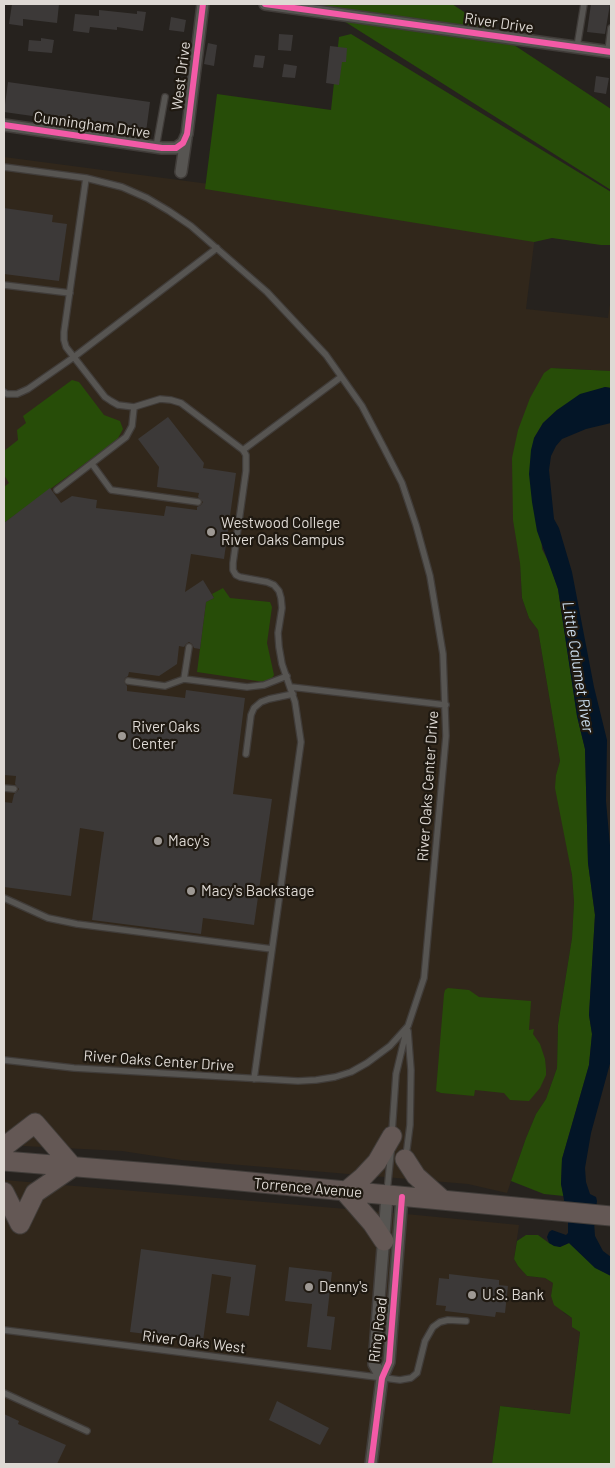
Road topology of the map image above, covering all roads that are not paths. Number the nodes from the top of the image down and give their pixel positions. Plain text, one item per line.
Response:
1 (203, 4) edge
2 (265, 4) edge
3 (584, 4) edge
4 (611, 28) edge
5 (577, 47) junction
6 (610, 51) edge
7 (164, 97) dead end
8 (4, 125) edge
9 (187, 134) junction
10 (156, 147) junction
11 (176, 148) joint
12 (4, 167) edge
13 (181, 172) dead end
14 (86, 178) junction
15 (217, 248) junction
16 (4, 285) edge
17 (70, 293) junction
18 (74, 357) junction
19 (341, 377) junction
20 (4, 392) edge
21 (134, 407) junction
22 (243, 450) junction
23 (92, 464) junction
24 (57, 490) dead end
25 (198, 502) dead end
26 (189, 647) dead end
27 (287, 676) junction
28 (184, 679) junction
29 (128, 681) dead end
30 (291, 687) junction
31 (293, 694) junction
32 (446, 705) junction
33 (246, 754) dead end
34 (4, 788) edge
35 (14, 789) dead end
36 (4, 898) edge
37 (272, 949) junction
38 (408, 1026) junction
39 (4, 1060) edge
40 (254, 1079) junction
41 (392, 1136) junction
42 (4, 1147) edge
43 (406, 1160) joint
44 (4, 1161) edge
45 (73, 1167) junction
46 (4, 1192) edge
47 (345, 1192) junction
48 (395, 1196) junction
49 (442, 1200) junction
50 (611, 1216) edge
51 (384, 1240) junction
52 (466, 1321) dead end
53 (4, 1330) edge
54 (382, 1378) junction
55 (4, 1394) edge
56 (87, 1431) dead end
57 (371, 1464) edge

1 - 9 street, West Drive
2 - 5 street, River Drive
3 - 5 lane
4 - 6 lane
5 - 6 street, River Drive
7 - 10 lane
8 - 10 street, Cunningham Drive
9 - 11 street, West Drive
9 - 13 street, West Drive
10 - 11 street, Cunningham Drive
12 - 14 lane, River Oaks Center Drive
14 - 15 lane, River Oaks Center Drive
14 - 17 lane
15 - 18 lane
15 - 19 lane, River Oaks Center Drive
16 - 17 lane
17 - 18 lane
18 - 20 lane
18 - 21 lane
19 - 22 lane
19 - 32 lane, River Oaks Center Drive
21 - 22 lane
21 - 23 lane
22 - 27 lane
23 - 24 lane
23 - 25 lane
26 - 28 lane
27 - 28 lane
27 - 30 lane
28 - 29 lane
30 - 31 lane
30 - 32 lane
31 - 33 lane
31 - 37 lane
32 - 38 lane, River Oaks Center Drive
34 - 35 lane
36 - 37 lane
37 - 40 lane
38 - 40 lane, River Oaks Center Drive
38 - 41 lane
38 - 43 lane
39 - 40 lane, River Oaks Center Drive
41 - 47 main road
41 - 48 lane
42 - 45 main road
43 - 49 main road
44 - 45 main road, Torrence Avenue
45 - 46 main road
45 - 47 main road, Torrence Avenue
47 - 48 main road, Torrence Avenue
47 - 51 main road
48 - 49 main road, Torrence Avenue
48 - 51 street, Ring Road
48 - 54 street, Ring Road
49 - 50 main road, Torrence Avenue
51 - 54 street, Ring Road
52 - 54 lane, River Oaks West
53 - 54 lane, River Oaks West
54 - 57 street, Ring Road
55 - 56 lane

